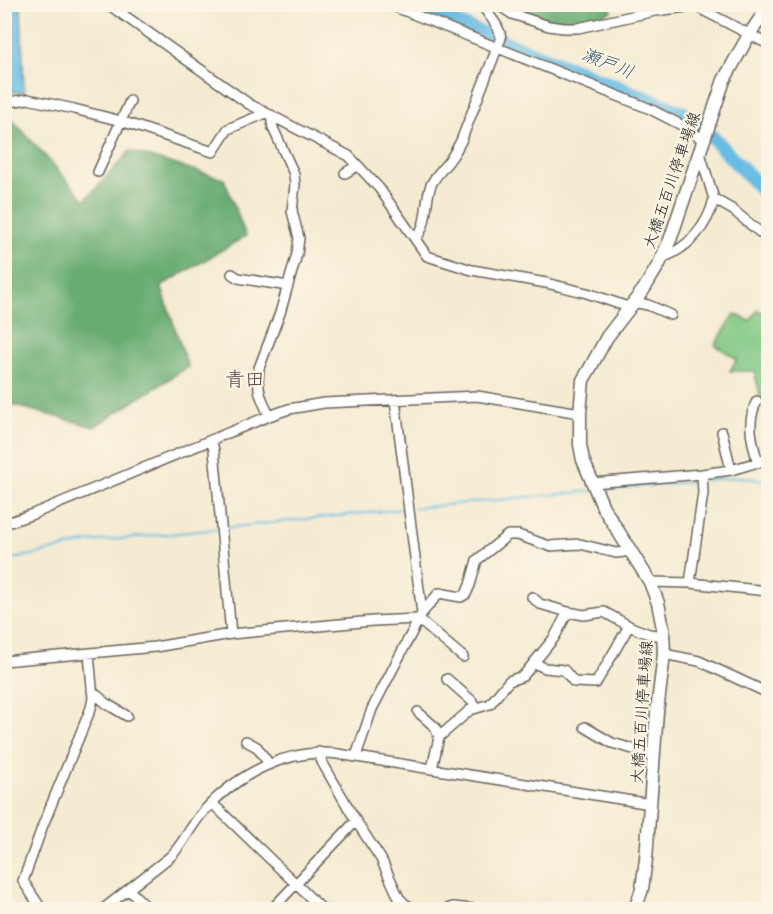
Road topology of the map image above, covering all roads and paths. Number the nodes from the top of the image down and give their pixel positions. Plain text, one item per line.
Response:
1 (108, 4) edge
2 (388, 4) edge
3 (482, 4) edge
4 (497, 4) edge
5 (768, 7) edge
6 (749, 35) junction
7 (499, 43) junction
8 (768, 44) edge
9 (130, 101) dead end
10 (4, 103) edge
11 (268, 114) junction
12 (121, 121) junction
13 (704, 140) junction
14 (357, 166) junction
15 (98, 172) dead end
16 (345, 173) dead end
17 (714, 199) junction
18 (415, 239) junction
19 (768, 239) edge
20 (662, 258) junction
21 (232, 274) dead end
22 (288, 286) junction
23 (630, 305) junction
24 (671, 315) dead end
25 (395, 400) junction
26 (757, 402) dead end
27 (580, 413) junction
28 (269, 416) junction
29 (722, 432) dead end
30 (211, 440) junction
31 (768, 459) edge
32 (758, 463) junction
33 (731, 470) junction
34 (702, 479) junction
35 (594, 488) junction
36 (4, 524) edge
37 (632, 551) junction
38 (650, 582) junction
39 (690, 583) junction
40 (768, 591) edge
41 (532, 597) dead end
42 (568, 612) junction
43 (420, 616) junction
44 (629, 626) junction
45 (231, 634) junction
46 (664, 636) junction
47 (89, 654) junction
48 (664, 654) junction
49 (463, 657) dead end
50 (4, 661) edge
51 (534, 663) junction
52 (447, 679) dead end
53 (92, 691) junction
54 (768, 693) edge
55 (476, 708) junction
56 (418, 712) dead end
57 (126, 716) dead end
58 (585, 727) dead end
59 (440, 737) junction
60 (246, 741) dead end
61 (320, 752) junction
62 (654, 755) junction
63 (356, 756) junction
64 (269, 764) junction
65 (432, 769) junction
66 (212, 803) junction
67 (651, 804) junction
68 (356, 821) junction
69 (296, 884) junction
70 (129, 890) junction
71 (42, 909) edge
72 (102, 909) edge
73 (150, 909) edge
74 (271, 909) edge
75 (323, 909) edge
76 (415, 909) edge
77 (443, 909) edge
78 (484, 909) edge
79 (635, 909) edge

1 - 11 street
2 - 7 street
3 - 7 street
4 - 6 street
5 - 6 main road, 大橋五百川停車場線
6 - 8 street
6 - 13 main road, 大橋五百川停車場線
7 - 13 street
7 - 18 street
9 - 12 street
10 - 12 street
11 - 12 street
11 - 14 street
11 - 22 street
12 - 15 street
13 - 17 street
13 - 20 main road, 大橋五百川停車場線
14 - 16 street
14 - 18 street
17 - 19 street
17 - 20 street
18 - 23 street
20 - 23 main road, 大橋五百川停車場線
21 - 22 street
22 - 28 street
23 - 24 street
23 - 27 main road, 大橋五百川停車場線
25 - 27 street
25 - 28 street
25 - 43 street
26 - 32 street
27 - 35 main road, 大橋五百川停車場線
28 - 30 street
29 - 33 street
30 - 36 street
30 - 45 street
31 - 32 street
32 - 33 street
33 - 34 street
34 - 35 street
34 - 39 street
35 - 37 main road, 大橋五百川停車場線
37 - 38 main road, 大橋五百川停車場線
37 - 43 street
38 - 39 street
38 - 46 main road, 大橋五百川停車場線
39 - 40 street
41 - 42 street
42 - 44 street
42 - 51 street
43 - 45 street
43 - 49 street
43 - 63 street
44 - 46 street
44 - 51 street
45 - 47 street
46 - 48 main road, 大橋五百川停車場線
47 - 50 street
47 - 53 street
48 - 54 street
48 - 62 main road, 大橋五百川停車場線
51 - 55 street
52 - 55 street
53 - 57 street
53 - 71 street
55 - 59 street
56 - 59 street
58 - 62 street
59 - 65 street
60 - 64 street
61 - 63 street
61 - 64 street
61 - 68 street
62 - 67 main road, 大橋五百川停車場線
63 - 65 street
64 - 66 street
65 - 67 street
66 - 69 street
66 - 70 street
67 - 79 main road, 大橋五百川停車場線
68 - 69 street
68 - 76 street
69 - 74 street
69 - 75 street
70 - 72 street
70 - 73 street
77 - 78 street

